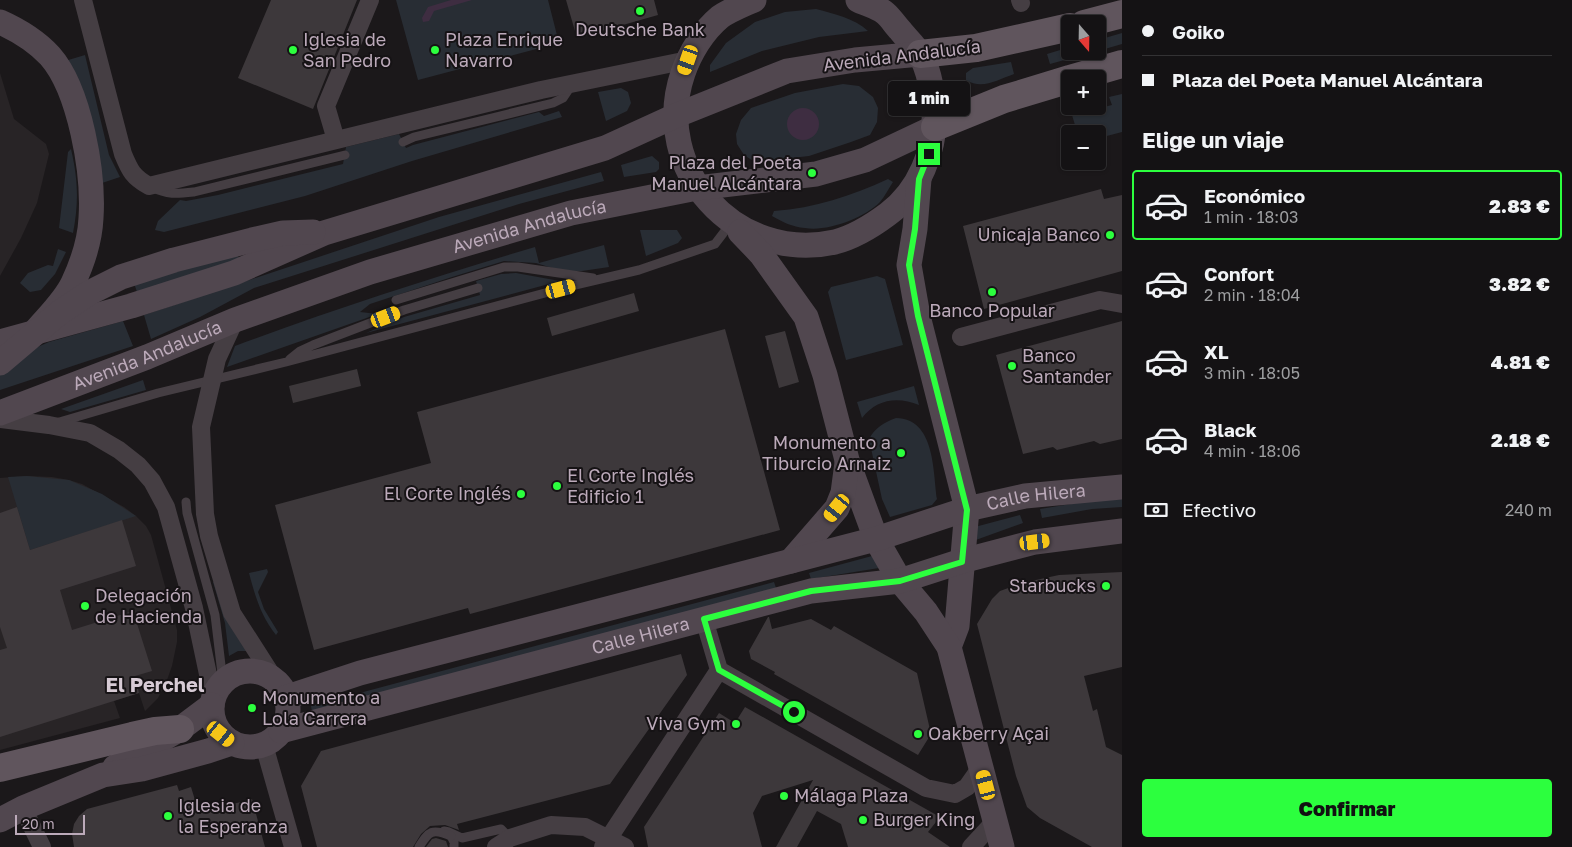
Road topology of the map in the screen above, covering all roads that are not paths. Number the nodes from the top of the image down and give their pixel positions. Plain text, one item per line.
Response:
1 (83, 0) edge
2 (370, 0) edge
3 (754, 0) edge
4 (858, 0) edge
5 (720, 8) edge
6 (1122, 14) edge
7 (1106, 18) edge
8 (0, 22) edge
9 (1061, 29) edge
10 (920, 54) junction
11 (688, 60) junction
12 (1122, 64) edge
13 (1101, 70) edge
14 (1061, 82) edge
15 (572, 83) junction
16 (675, 116) junction
17 (935, 127) junction
18 (336, 140) junction
19 (403, 142) dead end
20 (345, 155) dead end
21 (919, 179) junction
22 (149, 186) junction
23 (696, 188) junction
24 (731, 223) junction
25 (602, 279) junction
26 (478, 288) dead end
27 (396, 300) dead end
28 (1122, 304) edge
29 (235, 320) junction
30 (33, 334) junction
31 (961, 337) dead end
32 (0, 342) edge
33 (286, 362) junction
34 (0, 363) edge
35 (212, 380) junction
36 (0, 413) edge
37 (0, 419) edge
38 (50, 425) junction
39 (847, 460) junction
40 (1122, 487) edge
41 (186, 502) dead end
42 (967, 510) junction
43 (1122, 531) edge
44 (876, 538) junction
45 (791, 561) junction
46 (962, 562) junction
47 (900, 581) junction
48 (704, 619) junction
49 (949, 647) junction
50 (719, 670) junction
51 (281, 688) junction
52 (216, 695) junction
53 (180, 729) junction
54 (273, 738) junction
55 (232, 743) junction
56 (981, 767) junction
57 (0, 768) edge
58 (103, 775) junction
59 (23, 808) junction
60 (0, 820) edge
61 (995, 821) junction
62 (503, 842) edge
63 (606, 843) edge
64 (42, 847) edge
65 (293, 847) edge
66 (420, 847) edge
67 (454, 847) edge
68 (625, 847) edge
69 (972, 847) edge
70 (1002, 847) edge

1 - 22 street
2 - 18 street
3 - 5 main road
4 - 10 main road
5 - 11 main road
6 - 7 main road
8 - 30 main road
9 - 10 main road, Avenida Andalucía
10 - 16 main road, Avenida Andalucía
10 - 17 main road
11 - 15 street
11 - 16 main road
12 - 13 main road, Avenida Andalucía
14 - 17 main road, Avenida Andalucía
15 - 18 street
15 - 19 lane
16 - 23 main road
16 - 30 main road, Avenida Andalucía
17 - 21 main road
17 - 23 main road, Avenida Andalucía
18 - 22 street
20 - 22 lane
21 - 24 main road
21 - 42 main road
23 - 24 main road
23 - 29 main road, Avenida Andalucía
24 - 25 lane
24 - 39 main road
25 - 27 lane
25 - 33 lane
26 - 33 lane
28 - 31 street
29 - 35 street
29 - 36 main road, Avenida Andalucía
30 - 32 main road, Avenida Andalucía
30 - 34 main road
33 - 35 lane
35 - 38 lane
35 - 51 street
37 - 38 street
38 - 52 street
39 - 44 main road
39 - 45 main road
40 - 42 main road, Calle Hilera
41 - 52 lane
42 - 44 main road, Calle Hilera
42 - 46 main road
43 - 46 main road, Calle Hilera
44 - 45 main road, Calle Hilera
44 - 47 main road
45 - 51 main road, Calle Hilera
46 - 47 main road, Calle Hilera
46 - 49 main road
47 - 48 main road, Calle Hilera
47 - 49 main road
48 - 50 street
48 - 54 main road, Calle Hilera
49 - 56 main road
50 - 56 street
50 - 63 street
51 - 52 main road
51 - 54 main road
52 - 53 main road
52 - 55 main road
53 - 57 main road
53 - 58 main road
54 - 55 main road
54 - 65 street
55 - 58 main road
56 - 61 main road
58 - 59 main road
59 - 60 main road
59 - 64 street
61 - 69 street
61 - 70 main road
62 - 63 street
62 - 66 lane, bridge
63 - 68 street
66 - 67 lane, bridge

